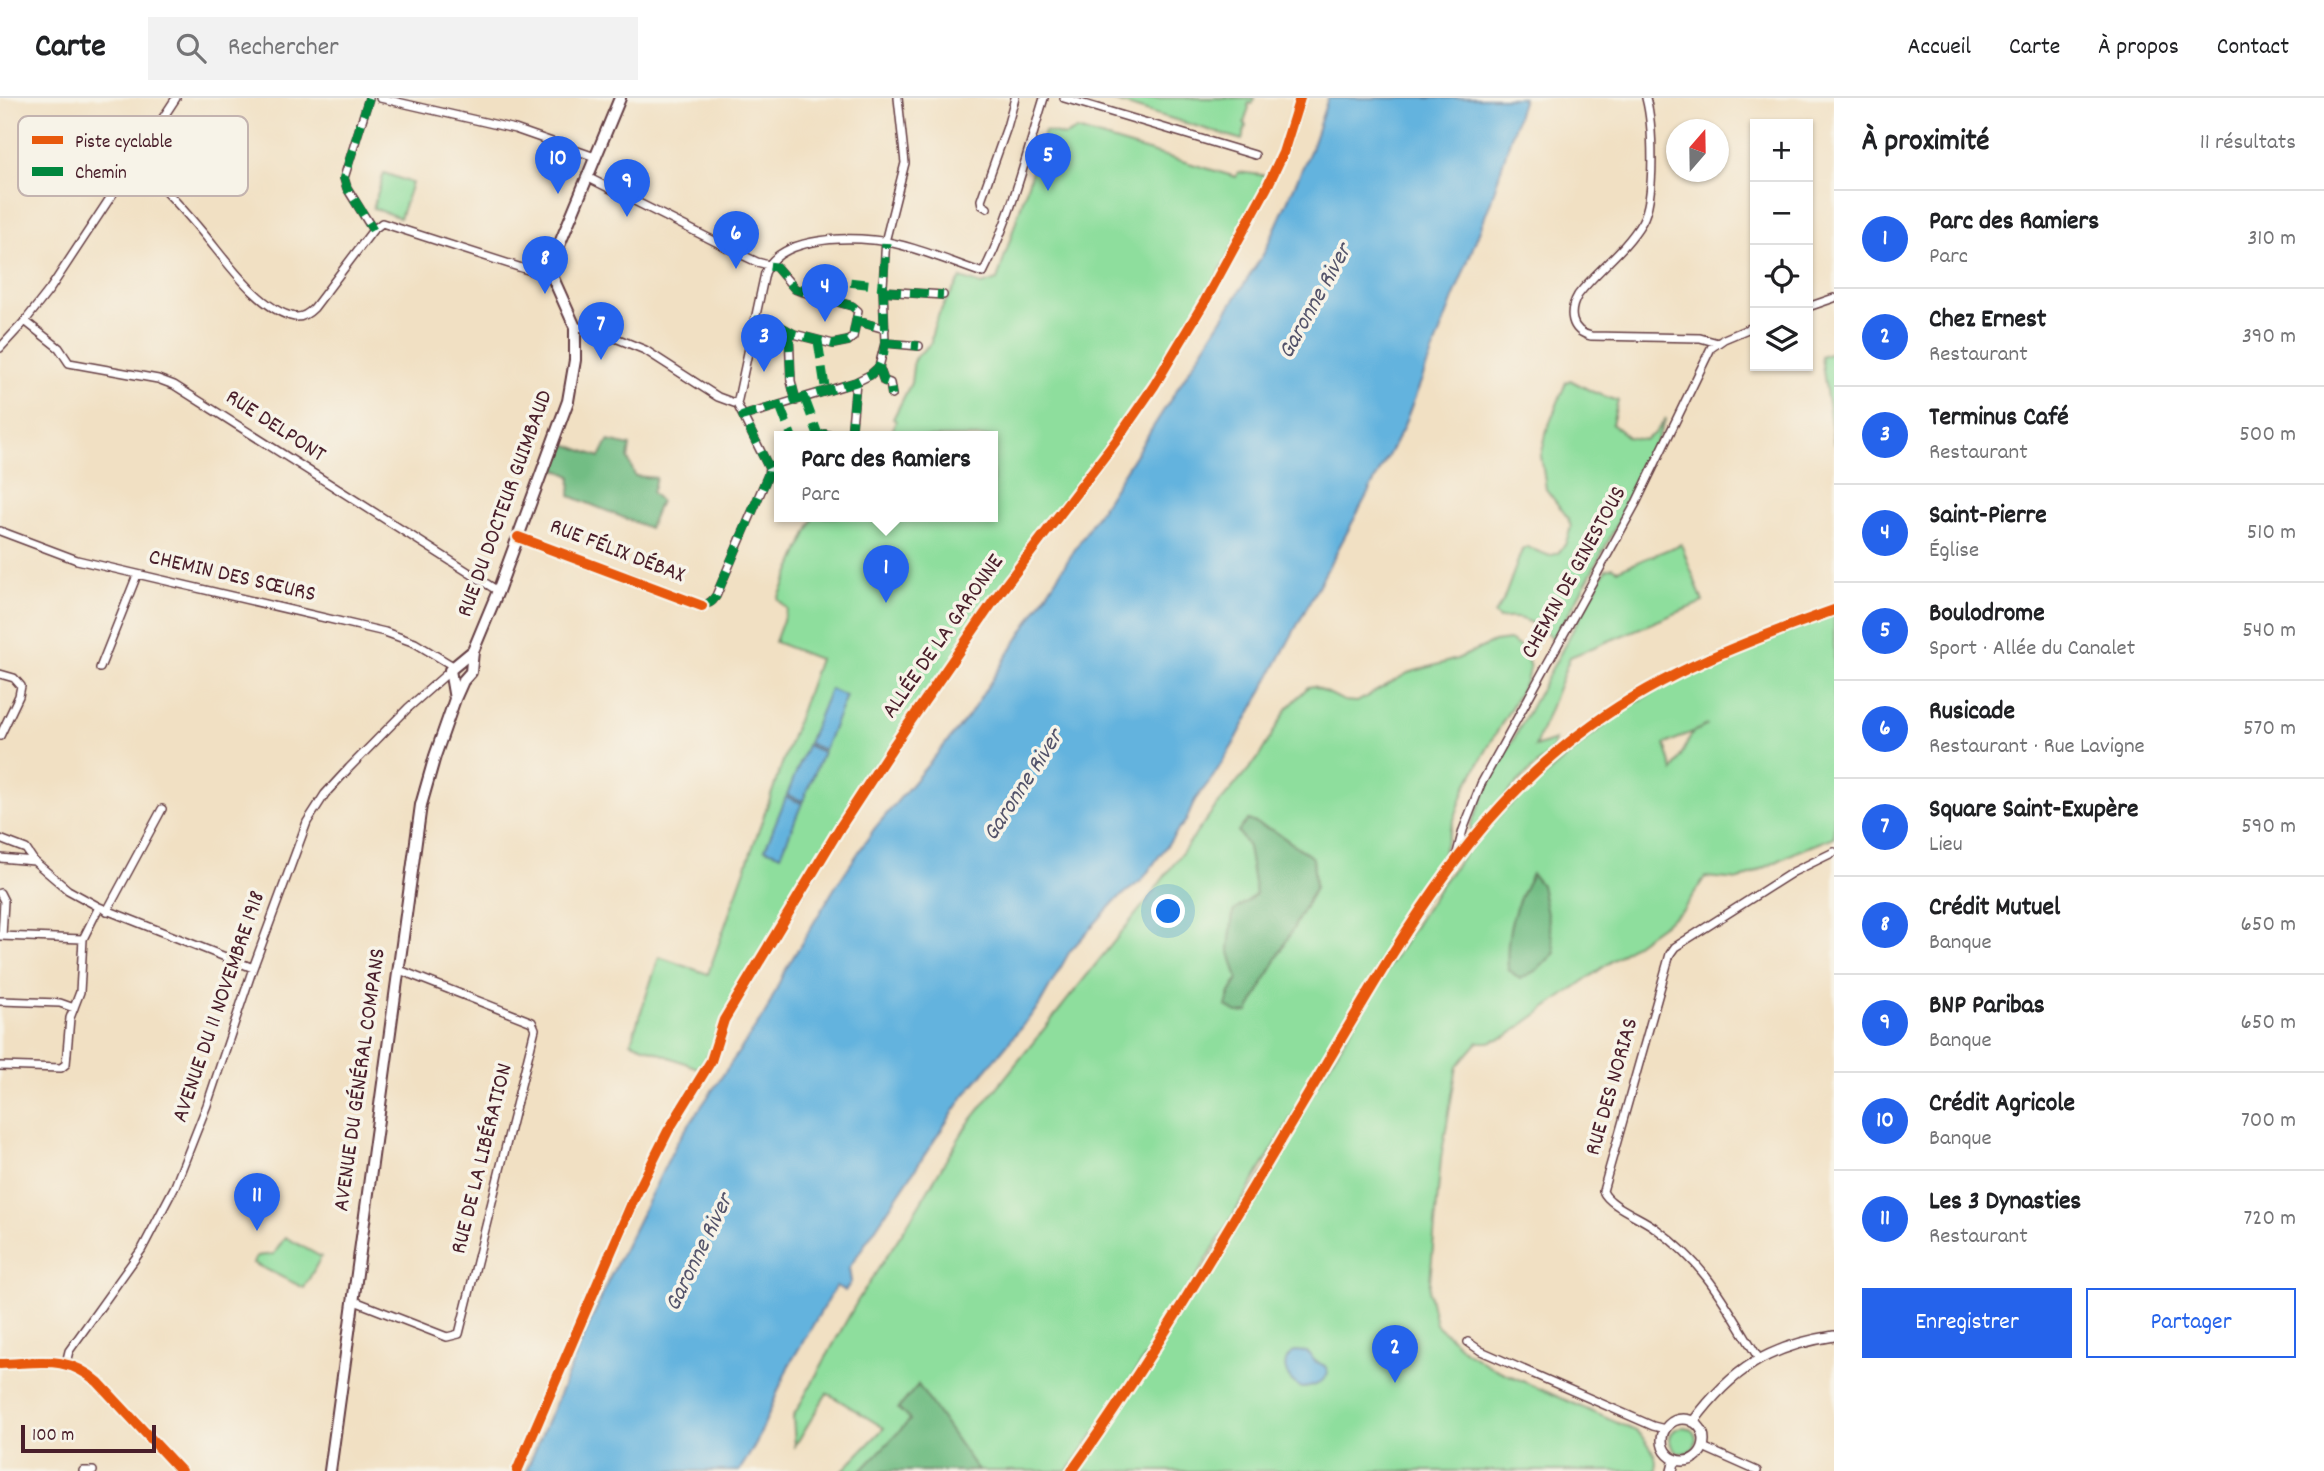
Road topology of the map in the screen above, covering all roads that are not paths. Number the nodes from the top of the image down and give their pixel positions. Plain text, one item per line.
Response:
1 (176, 98) edge
2 (369, 98) edge
3 (380, 98) edge
4 (620, 98) edge
5 (898, 98) edge
6 (1015, 98) edge
7 (1044, 98) edge
8 (1064, 98) edge
9 (1646, 98) edge
10 (165, 116) edge
11 (1255, 155) dead end
12 (595, 157) junction
13 (590, 179) junction
14 (113, 196) edge
15 (167, 196) edge
16 (987, 208) dead end
17 (373, 230) junction
18 (886, 243) junction
19 (768, 266) junction
20 (553, 278) junction
21 (883, 291) junction
22 (943, 295) dead end
23 (1834, 298) edge
24 (1813, 305) edge
25 (754, 320) junction
26 (25, 321) junction
27 (858, 321) junction
28 (575, 327) junction
29 (885, 329) junction
30 (1750, 329) edge
31 (789, 331) junction
32 (885, 342) junction
33 (1718, 343) junction
34 (919, 346) dead end
35 (0, 348) edge
36 (879, 367) junction
37 (856, 382) junction
38 (892, 395) dead end
39 (796, 401) junction
40 (737, 404) junction
41 (743, 416) junction
42 (852, 431) edge
43 (774, 466) edge
44 (769, 468) junction
45 (0, 531) edge
46 (518, 537) junction
47 (136, 575) junction
48 (498, 591) junction
49 (100, 668) dead end
50 (0, 674) edge
51 (457, 674) junction
52 (436, 685) junction
53 (0, 736) edge
54 (162, 809) dead end
55 (0, 839) edge
56 (14, 844) junction
57 (1834, 852) edge
58 (0, 858) edge
59 (9, 860) junction
60 (34, 860) junction
61 (1455, 861) dead end
62 (0, 893) edge
63 (99, 907) junction
64 (107, 911) junction
65 (1, 936) edge
66 (83, 939) junction
67 (253, 968) junction
68 (397, 969) junction
69 (0, 1001) edge
70 (74, 1008) junction
71 (0, 1066) edge
72 (352, 1300) junction
73 (1834, 1336) edge
74 (1468, 1342) dead end
75 (1759, 1359) junction
76 (66, 1363) junction
77 (0, 1364) edge
78 (1693, 1422) junction
79 (1665, 1429) junction
80 (1703, 1447) junction
81 (1675, 1459) junction
82 (83, 1471) edge
83 (93, 1471) edge
84 (181, 1471) edge
85 (330, 1471) edge
86 (1672, 1471) edge
87 (1757, 1471) edge

1 - 10 street
2 - 17 street
3 - 12 street
4 - 12 main road
5 - 18 street
6 - 16 street
7 - 18 street
8 - 11 street
9 - 33 street
12 - 13 main road
13 - 19 street
13 - 20 main road
14 - 26 street
15 - 17 street
17 - 20 street
18 - 19 street
18 - 21 street
19 - 25 street
19 - 27 street
20 - 28 main road
21 - 22 street
21 - 29 street
23 - 24 street
25 - 31 street
25 - 40 street
26 - 35 street
26 - 48 street, RUE DELPONT
27 - 29 street
27 - 31 street
28 - 40 street
28 - 46 main road, RUE DU DOCTEUR GUIMBAUD
29 - 32 street
30 - 33 street
31 - 39 street
32 - 34 street
32 - 36 street
33 - 61 street, CHEMIN DE GINESTOUS
36 - 37 street
36 - 38 street
37 - 39 street
37 - 42 street
39 - 41 street
40 - 41 street
41 - 44 street
43 - 44 street
44 - 46 street, RUE FÉLIX DÉBAX
45 - 47 street, CHEMIN DES SŒURS
46 - 48 main road, RUE DU DOCTEUR GUIMBAUD
47 - 49 street
47 - 51 street, CHEMIN DES SŒURS
48 - 51 main road, RUE DU DOCTEUR GUIMBAUD
50 - 53 street
51 - 52 street
51 - 52 street, AVENUE DU 11 NOVEMBRE 1918
51 - 68 main road, AVENUE DU GÉNÉRAL COMPANS
52 - 67 street, AVENUE DU 11 NOVEMBRE 1918
54 - 64 street
55 - 56 street
56 - 59 street
56 - 60 street
57 - 75 street, RUE DES NORIAS
58 - 59 street
59 - 60 street
60 - 63 street
62 - 65 street
63 - 64 street
63 - 66 street
64 - 67 street
65 - 66 street
66 - 70 street
67 - 76 street, AVENUE DU 11 NOVEMBRE 1918
68 - 72 main road, AVENUE DU GÉNÉRAL COMPANS
68 - 72 street, RUE DE LA LIBÉRATION
69 - 70 street
70 - 71 street
72 - 85 main road, AVENUE DU GÉNÉRAL COMPANS
73 - 75 street
74 - 79 street
75 - 78 street
76 - 77 street
76 - 84 street
78 - 79 street
78 - 80 street
79 - 81 street
80 - 81 street
80 - 87 street
81 - 86 street
82 - 83 street

